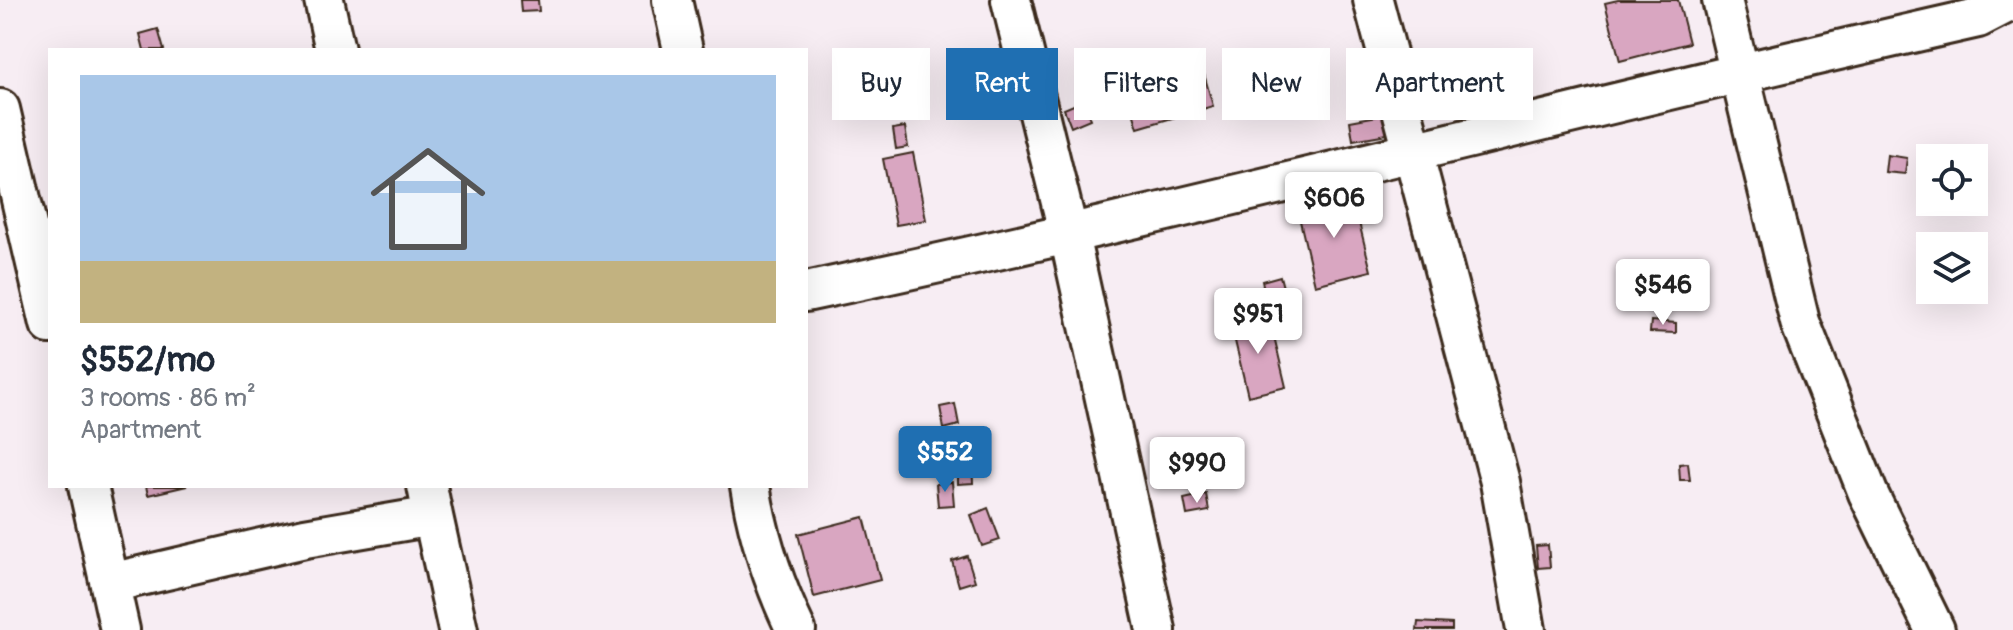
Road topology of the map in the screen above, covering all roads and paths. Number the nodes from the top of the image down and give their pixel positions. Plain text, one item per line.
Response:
1 (324, 0) edge
2 (672, 0) edge
3 (1011, 0) edge
4 (1373, 0) edge
5 (1722, 0) edge
6 (2013, 0) edge
7 (335, 48) edge
8 (683, 48) edge
9 (1739, 71) junction
10 (0, 109) edge
11 (1415, 151) junction
12 (1069, 235) junction
13 (808, 292) edge
14 (48, 315) edge
15 (88, 488) edge
16 (750, 488) edge
17 (430, 501) edge
18 (110, 583) junction
19 (120, 630) edge
20 (458, 630) edge
21 (796, 630) edge
22 (1156, 630) edge
23 (1526, 630) edge
24 (1935, 630) edge

1 - 7 street
2 - 8 street
3 - 12 street
4 - 11 street
5 - 9 street
6 - 9 street
9 - 11 street
9 - 24 street
10 - 14 street
11 - 12 street
11 - 23 street
12 - 13 street
12 - 22 street
15 - 18 street
16 - 21 street
17 - 18 street
17 - 20 street
18 - 19 street

